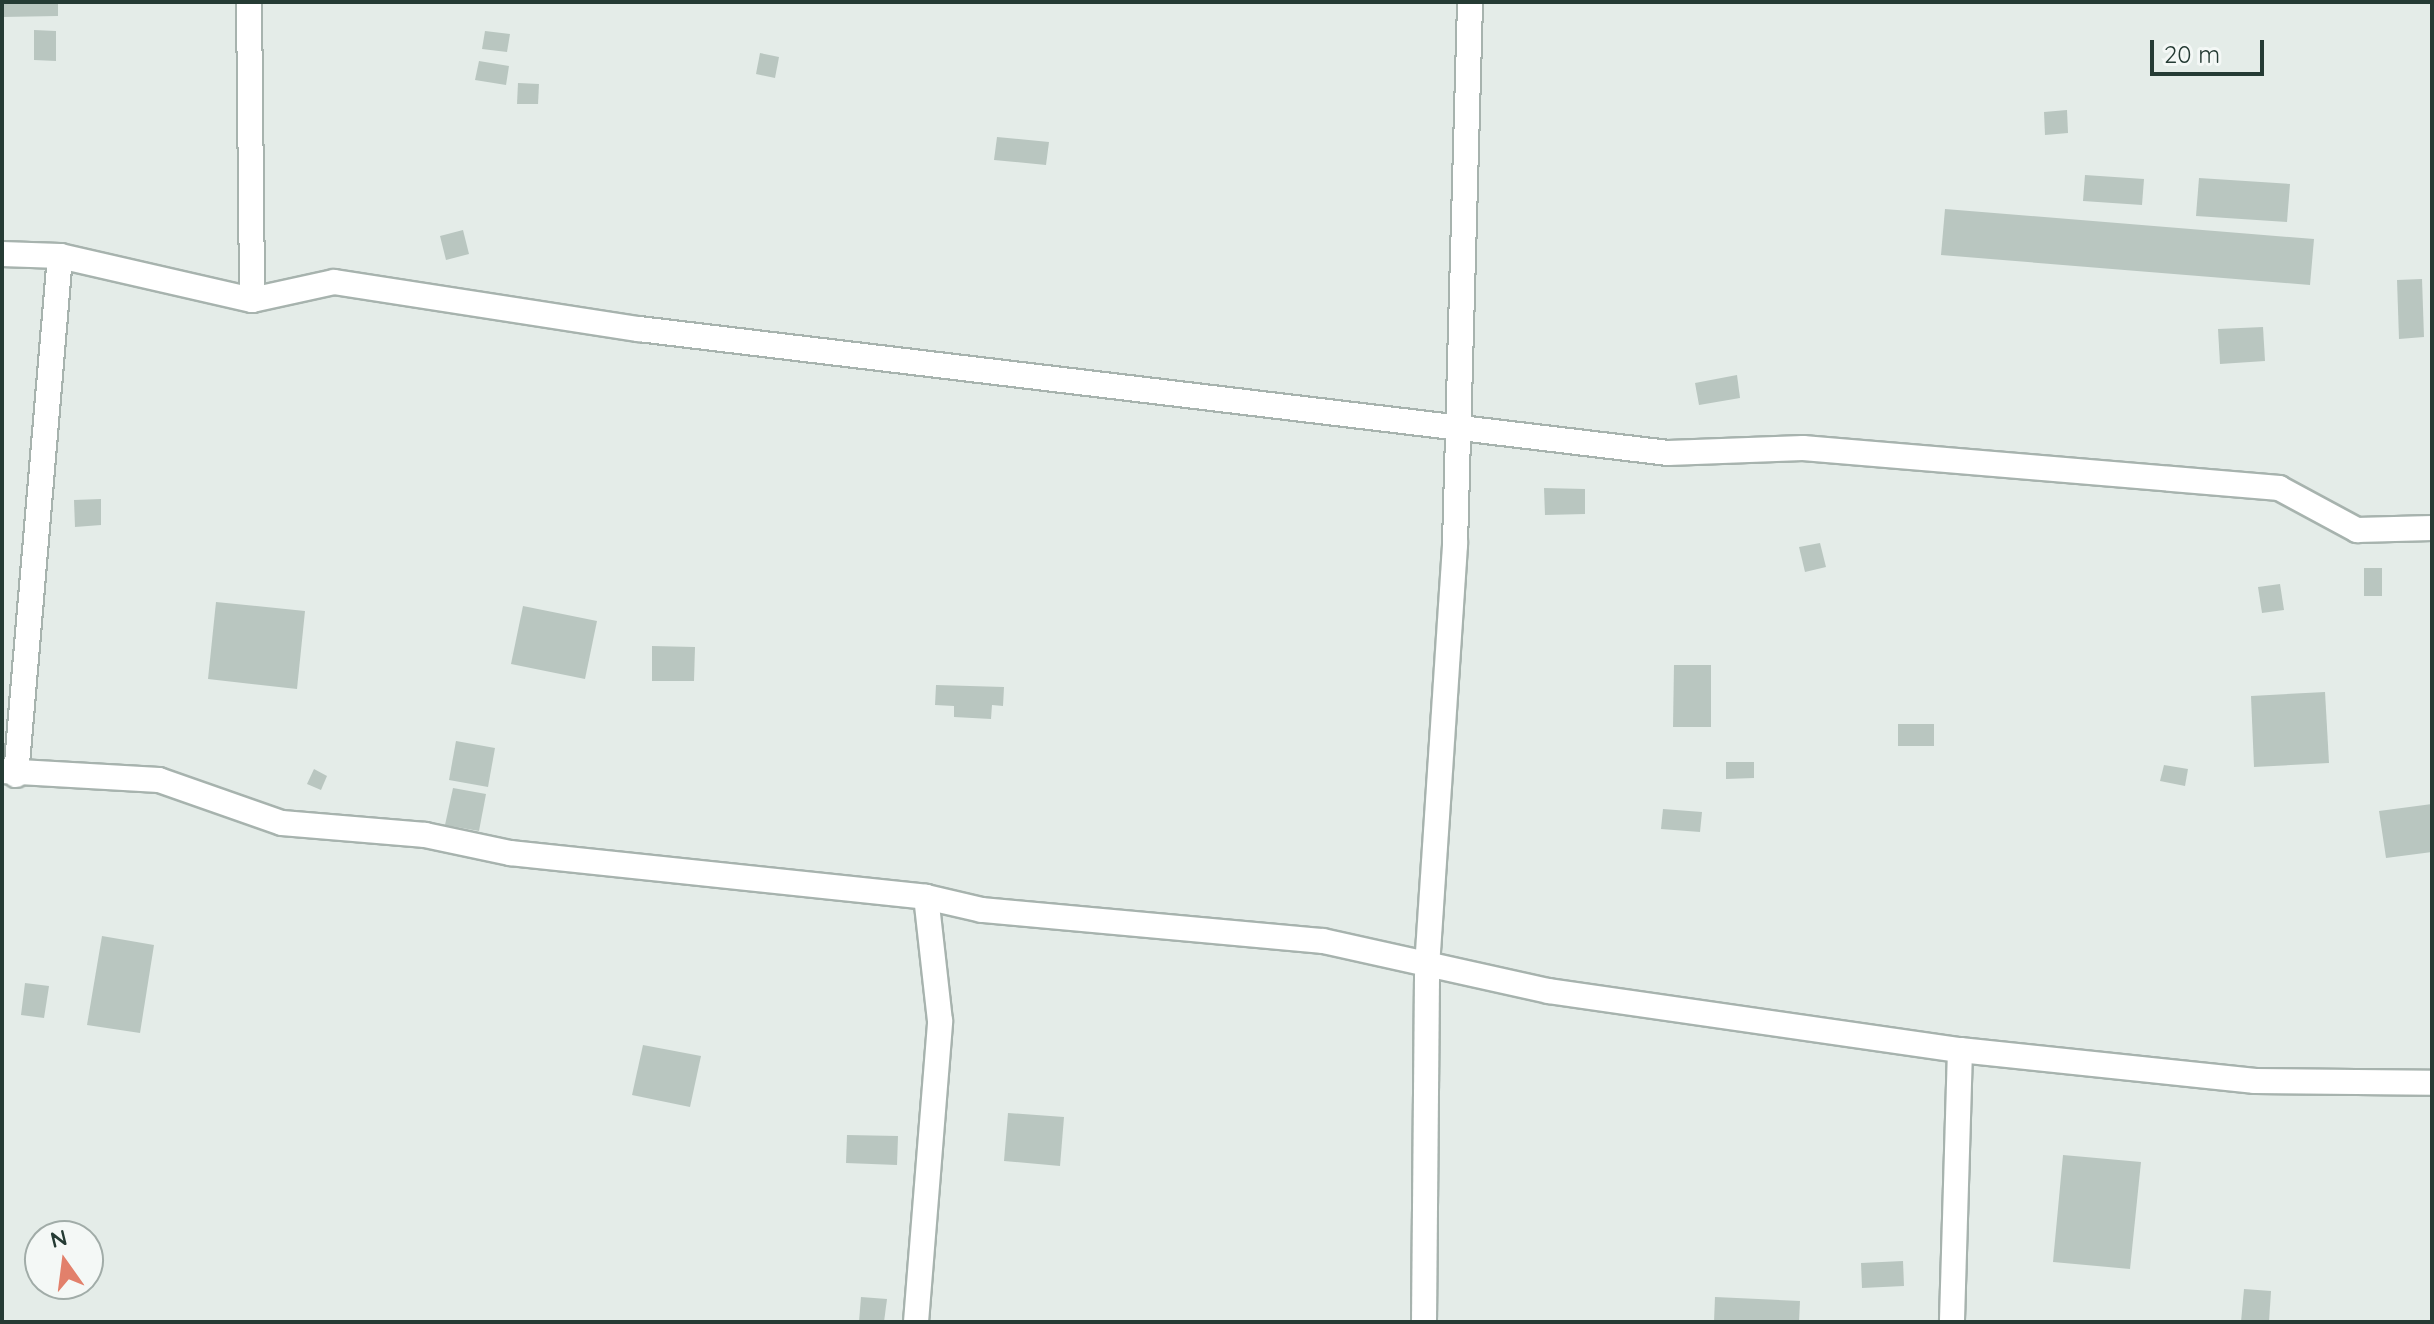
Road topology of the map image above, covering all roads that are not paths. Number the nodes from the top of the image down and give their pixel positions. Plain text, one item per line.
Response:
1 (249, 2) edge
2 (1470, 2) edge
3 (2, 254) edge
4 (60, 256) junction
5 (252, 300) junction
6 (1458, 427) junction
7 (2432, 528) edge
8 (9, 773) edge
9 (926, 897) junction
10 (1427, 967) junction
11 (1960, 1050) junction
12 (2432, 1083) edge
13 (916, 1322) edge
14 (1424, 1322) edge
15 (1952, 1322) edge

1 - 5 street
2 - 6 street
3 - 4 street
4 - 5 street
4 - 8 street
5 - 6 street
6 - 7 street
6 - 10 street
8 - 9 street
9 - 10 street
9 - 13 street
10 - 11 street
10 - 14 street
11 - 12 street
11 - 15 street

